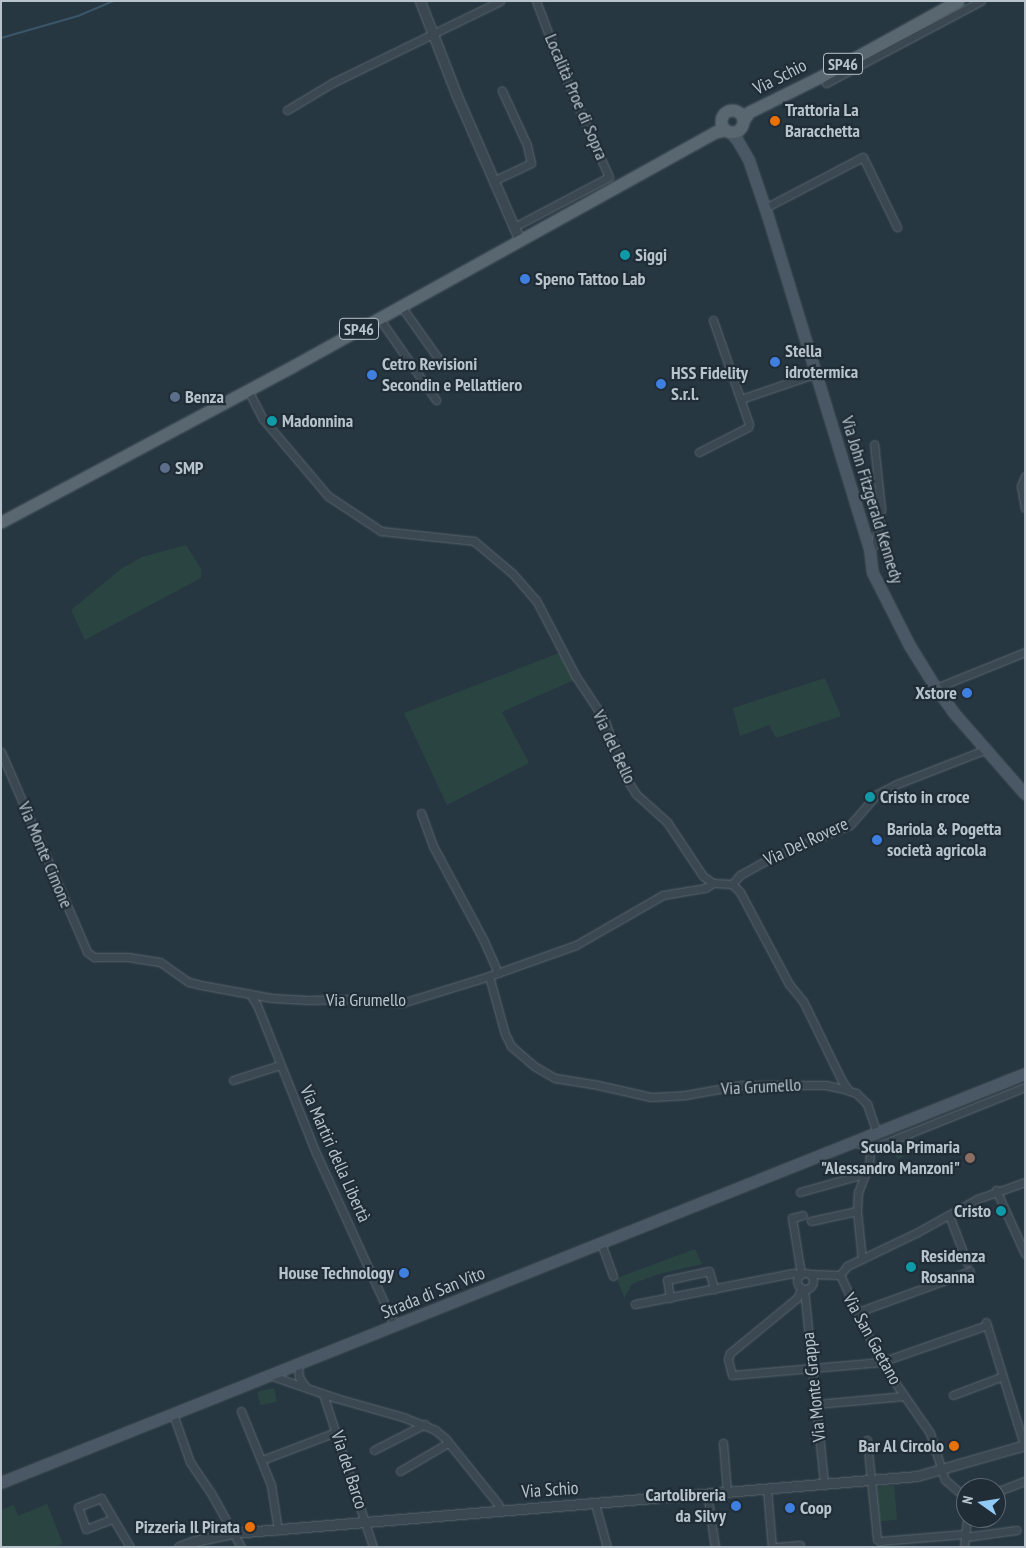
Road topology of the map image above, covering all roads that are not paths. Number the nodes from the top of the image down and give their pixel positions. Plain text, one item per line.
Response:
1 (420, 1) edge
2 (500, 1) edge
3 (536, 1) edge
4 (958, 1) edge
5 (981, 1) edge
6 (433, 32) junction
7 (826, 83) dead end
8 (502, 91) dead end
9 (288, 110) dead end
10 (733, 126) junction
11 (493, 181) junction
12 (765, 208) junction
13 (898, 226) dead end
14 (514, 228) junction
15 (520, 241) junction
16 (401, 306) junction
17 (379, 318) junction
18 (712, 320) dead end
19 (438, 358) dead end
20 (817, 373) junction
21 (248, 390) junction
22 (741, 399) junction
23 (436, 400) dead end
24 (874, 444) dead end
25 (699, 452) dead end
26 (1025, 476) edge
27 (1025, 508) edge
28 (1, 522) edge
29 (870, 550) junction
30 (1025, 652) edge
31 (936, 688) junction
32 (987, 749) junction
33 (1, 752) edge
34 (1025, 794) edge
35 (420, 813) dead end
36 (714, 883) junction
37 (732, 884) junction
38 (91, 956) joint
39 (498, 973) junction
40 (489, 976) junction
41 (250, 994) junction
42 (280, 1065) junction
43 (1025, 1074) edge
44 (233, 1080) dead end
45 (1025, 1087) edge
46 (849, 1091) junction
47 (877, 1133) junction
48 (856, 1142) junction
49 (868, 1150) junction
50 (864, 1174) junction
51 (1025, 1182) edge
52 (996, 1190) junction
53 (800, 1192) dead end
54 (857, 1211) junction
55 (803, 1215) dead end
56 (949, 1215) junction
57 (811, 1221) dead end
58 (601, 1243) junction
59 (1025, 1254) edge
60 (862, 1259) junction
61 (967, 1263) dead end
62 (970, 1271) dead end
63 (810, 1274) junction
64 (840, 1275) junction
65 (613, 1276) dead end
66 (830, 1276) junction
67 (799, 1277) junction
68 (806, 1288) junction
69 (714, 1289) junction
70 (670, 1298) junction
71 (635, 1304) dead end
72 (858, 1312) junction
73 (395, 1326) junction
74 (881, 1362) junction
75 (295, 1367) junction
76 (814, 1368) junction
77 (272, 1376) junction
78 (1002, 1376) junction
79 (295, 1384) junction
80 (308, 1388) junction
81 (323, 1394) junction
82 (953, 1395) dead end
83 (904, 1396) junction
84 (817, 1404) junction
85 (241, 1411) dead end
86 (173, 1414) junction
87 (424, 1424) junction
88 (336, 1432) junction
89 (867, 1440) dead end
90 (448, 1443) junction
91 (722, 1443) dead end
92 (1024, 1445) edge
93 (374, 1450) dead end
94 (262, 1460) junction
95 (941, 1470) junction
96 (400, 1471) dead end
97 (870, 1480) junction
98 (1025, 1481) edge
99 (1, 1483) edge
100 (824, 1484) junction
101 (1006, 1488) edge
102 (767, 1489) junction
103 (956, 1490) edge
104 (727, 1492) junction
105 (707, 1493) junction
106 (594, 1504) junction
107 (500, 1511) junction
108 (112, 1519) junction
109 (366, 1523) junction
110 (966, 1528) edge
111 (278, 1530) junction
112 (1018, 1530) dead end
113 (233, 1533) junction
114 (965, 1536) junction
115 (800, 1544) dead end
116 (130, 1547) edge
117 (179, 1547) edge
118 (241, 1547) edge
119 (373, 1547) edge
120 (607, 1547) edge
121 (715, 1547) edge
122 (772, 1547) edge
123 (776, 1547) edge
124 (964, 1547) edge

1 - 6 street
2 - 6 street
3 - 14 street, Località Proe di Sopra
4 - 10 main road, Via Schio / SP46
5 - 7 street, Via Schio
6 - 9 street
6 - 11 street
8 - 11 street
10 - 12 main road, Via John Fitzgerald Kennedy
10 - 15 main road, SP46
11 - 14 street
12 - 13 street
12 - 20 main road, Via John Fitzgerald Kennedy
14 - 15 street
15 - 16 main road, SP46
16 - 17 main road, SP46
16 - 19 street
17 - 21 main road, SP46
17 - 23 street
18 - 22 street
20 - 22 street
20 - 29 main road, Via John Fitzgerald Kennedy
21 - 28 main road, SP46
21 - 36 street, Via del Bello
22 - 25 street
24 - 29 street
26 - 27 street
29 - 31 main road, Via John Fitzgerald Kennedy
30 - 31 street
31 - 32 main road, Via John Fitzgerald Kennedy
32 - 34 main road, Via John Fitzgerald Kennedy
32 - 37 street, Via Del Rovere
33 - 38 street, Via Monte Cimone
35 - 39 street
36 - 37 street
36 - 39 street
37 - 46 street
38 - 41 street, Via Grumello
39 - 40 street
40 - 41 street, Via Grumello
40 - 46 street, Via Grumello
41 - 42 street, Via Martiri della Libertà
42 - 44 street
42 - 73 street, Via Martiri della Libertà
43 - 47 main road
45 - 49 street
46 - 47 street
47 - 48 main road, Strada di San Vito
48 - 49 street
48 - 58 main road, Strada di San Vito
49 - 50 street
50 - 53 street
50 - 54 street
51 - 52 street, Via San Gaetano
52 - 56 street, Via San Gaetano
52 - 59 street
54 - 57 street
54 - 60 street
55 - 67 street
56 - 60 street, Via San Gaetano
56 - 61 street
58 - 65 street
58 - 73 main road, Strada di San Vito
60 - 64 street, Via San Gaetano
62 - 72 street
63 - 66 street
63 - 67 street
63 - 68 street, Via Monte Grappa
64 - 66 street
64 - 72 street, Via San Gaetano
66 - 68 street
67 - 68 street
67 - 69 street
68 - 76 street, Via Monte Grappa
68 - 76 street
69 - 70 street
69 - 70 street
70 - 71 street
72 - 74 street, Via San Gaetano
73 - 75 main road, Strada di San Vito
74 - 76 street
74 - 78 street
74 - 83 street, Via San Gaetano
75 - 77 main road, Strada di San Vito
75 - 79 street
75 - 80 street
76 - 84 street, Via Monte Grappa
77 - 79 street
77 - 86 main road, Strada di San Vito
78 - 82 street
78 - 92 street
79 - 80 street
80 - 81 street
81 - 87 street
81 - 88 street, Via del Barco
83 - 84 street
83 - 95 street, Via San Gaetano
84 - 100 street, Via Monte Grappa
85 - 94 street
86 - 99 main road, Strada di San Vito
86 - 113 street
87 - 90 street
87 - 93 street
88 - 94 street
88 - 109 street, Via del Barco
89 - 97 street
90 - 96 street
90 - 107 street
91 - 104 street
92 - 95 street, Via Schio
94 - 111 street
95 - 97 street, Via Schio
95 - 103 street, Via San Gaetano
97 - 100 street, Via Schio
97 - 114 street
98 - 101 street
100 - 102 street, Via Schio
102 - 104 street, Via Schio
102 - 122 street
104 - 105 street, Via Schio
105 - 106 street, Via Schio
105 - 121 street
106 - 107 street, Via Schio
106 - 120 street
107 - 109 street, Via Schio
108 - 108 street
108 - 116 street
109 - 111 street, Via Schio
109 - 119 street, Via del Barco
110 - 114 street
111 - 113 street, Via Schio
112 - 114 street
113 - 117 street, Via Schio
113 - 118 street
114 - 124 street
115 - 123 street

